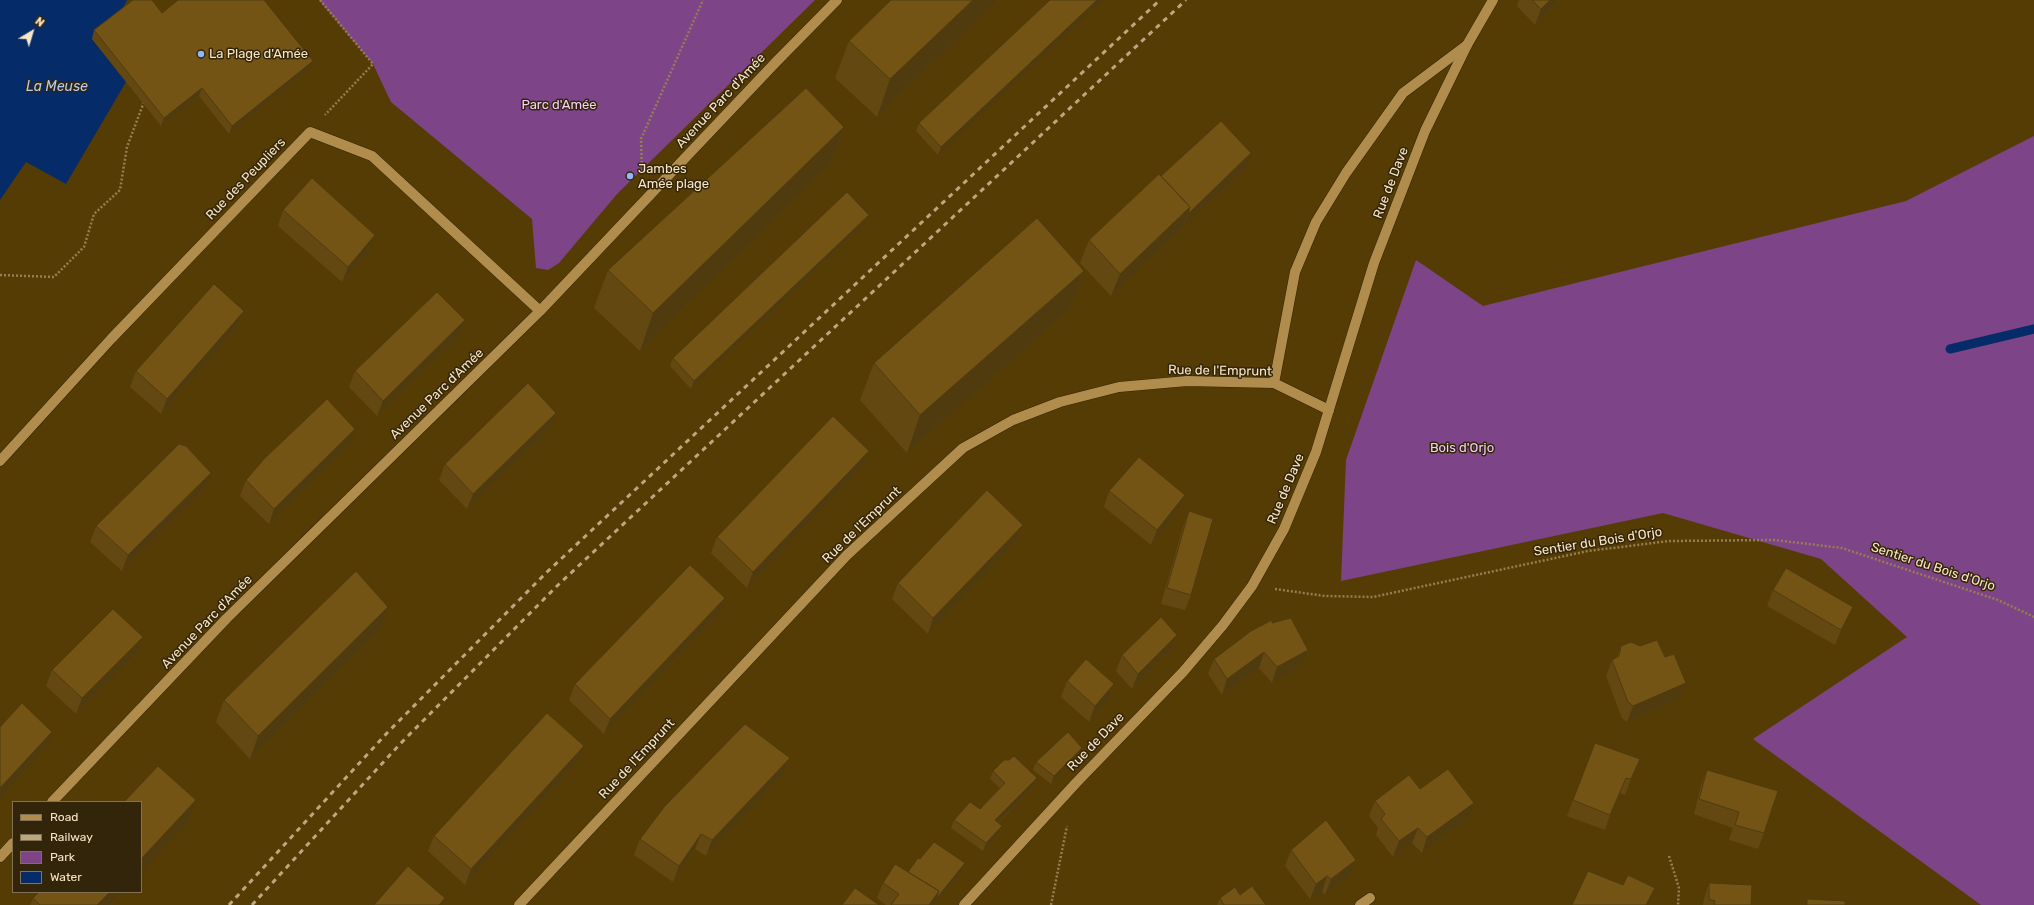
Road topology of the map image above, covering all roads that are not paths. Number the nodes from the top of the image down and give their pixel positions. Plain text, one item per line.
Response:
1 (837, 0) edge
2 (1493, 0) edge
3 (1467, 45) junction
4 (540, 312) junction
5 (1274, 383) junction
6 (1329, 410) junction
7 (0, 461) edge
8 (53, 801) edge
9 (12, 844) edge
10 (0, 857) edge
11 (1370, 898) dead end
12 (519, 905) edge
13 (964, 905) edge
14 (1360, 905) edge

1 - 4 street, Avenue Parc d'Amée
2 - 3 street, Rue de Dave
3 - 5 street
3 - 6 street, Rue de Dave
4 - 7 street, Rue des Peupliers
4 - 8 street, Avenue Parc d'Amée
5 - 6 street, Rue de l'Emprunt
5 - 12 street, Rue de l'Emprunt
6 - 13 street, Rue de Dave
9 - 10 street
11 - 14 street

